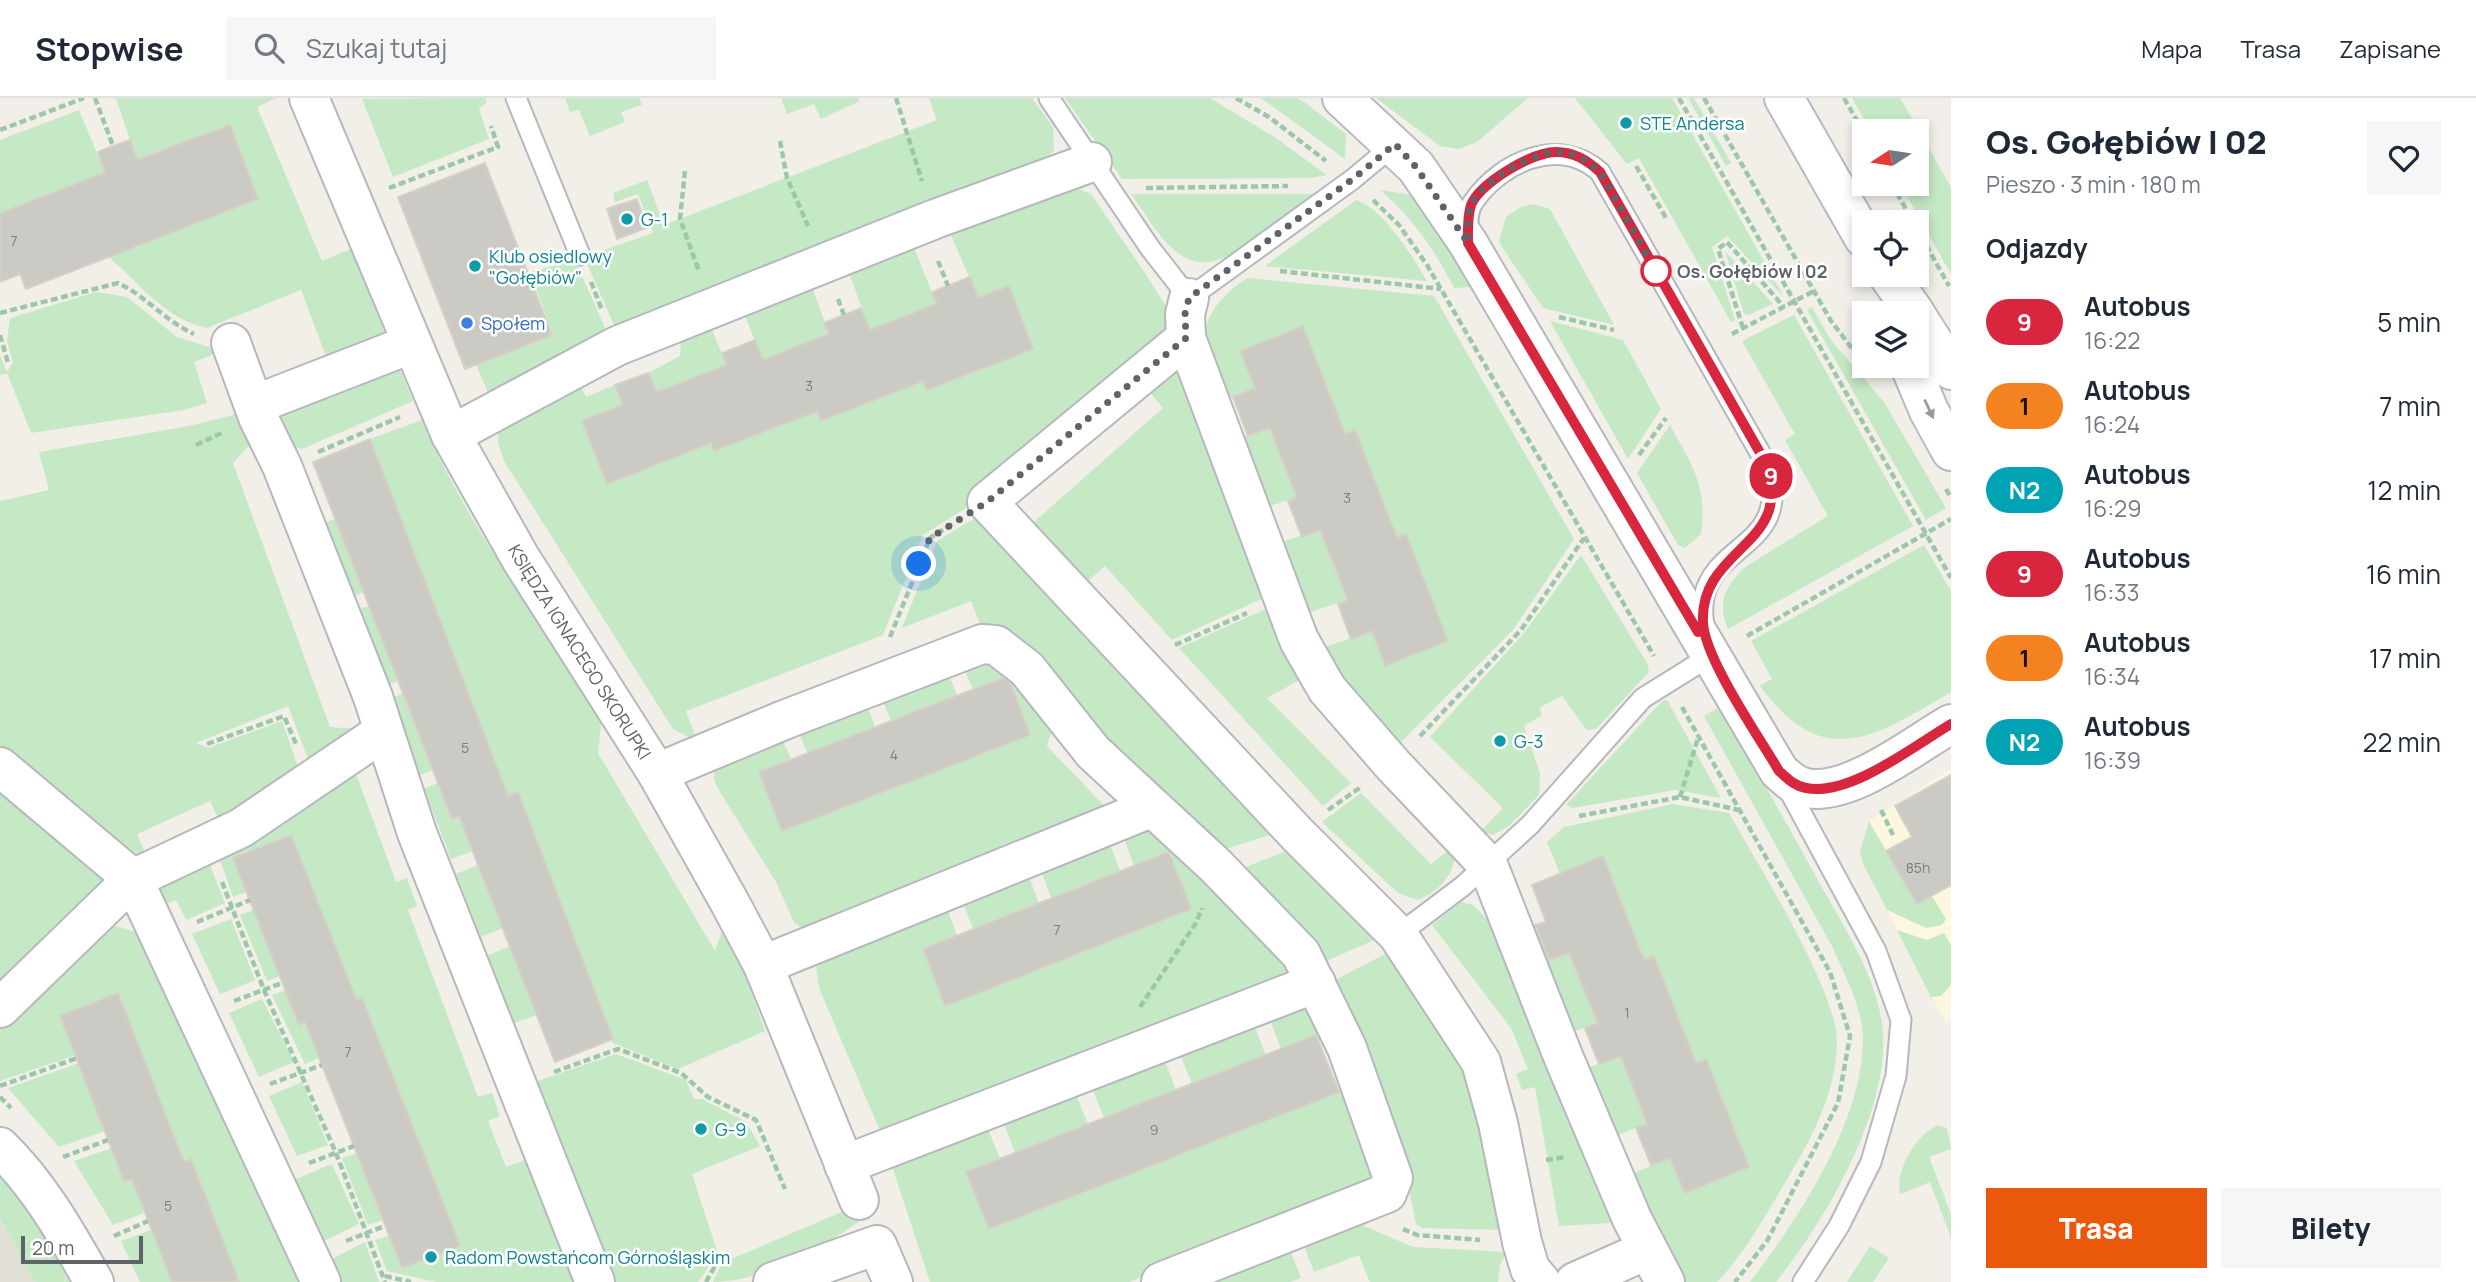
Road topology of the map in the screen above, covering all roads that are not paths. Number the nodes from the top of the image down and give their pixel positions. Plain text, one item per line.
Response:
1 (309, 98) edge
2 (516, 98) edge
3 (1049, 98) edge
4 (1342, 98) edge
5 (1784, 98) edge
6 (1395, 144) junction
7 (1101, 175) junction
8 (1852, 217) edge
9 (1468, 243) junction
10 (580, 256) road end
11 (1189, 298) junction
12 (1929, 334) edge
13 (1186, 338) junction
14 (231, 343) road end
15 (411, 344) junction
16 (1950, 366) edge
17 (1915, 378) edge
18 (254, 405) junction
19 (444, 419) junction
20 (1951, 452) edge
21 (1713, 655) junction
22 (1951, 723) edge
23 (383, 732) junction
24 (0, 767) edge
25 (1779, 771) junction
26 (657, 773) junction
27 (1847, 785) junction
28 (1151, 808) junction
29 (1801, 813) junction
30 (1488, 865) junction
31 (133, 879) junction
32 (1398, 936) junction
33 (763, 965) junction
34 (1316, 983) junction
35 (0, 1008) edge
36 (0, 1147) edge
37 (844, 1165) junction
38 (859, 1200) dead end
39 (1656, 1266) edge
40 (93, 1282) edge
41 (321, 1282) edge
42 (595, 1282) edge
43 (773, 1282) edge
44 (892, 1282) edge
45 (1161, 1282) edge
46 (1541, 1282) edge
47 (1575, 1282) edge
48 (1803, 1282) edge

1 - 15 street, KSIĘDZA IGNACEGO SKORUPKI
2 - 10 lane
3 - 7 lane
4 - 6 street
5 - 8 street
6 - 9 street
6 - 11 lane
7 - 11 lane
7 - 19 street
9 - 21 street
9 - 21 lane
11 - 13 street
12 - 16 street
13 - 30 street
13 - 32 street
14 - 18 street
15 - 18 street
15 - 19 street, KSIĘDZA IGNACEGO SKORUPKI
17 -> 20 street
18 - 23 street
19 - 26 street, KSIĘDZA IGNACEGO SKORUPKI
21 - 25 street
21 - 30 lane
22 - 27 street
23 - 31 street
23 - 42 street
24 - 31 street
25 - 27 street
25 - 29 lane
26 - 28 street
26 - 33 street, KSIĘDZA IGNACEGO SKORUPKI
27 - 29 lane
28 - 33 street
28 - 34 street
29 - 48 lane
30 - 32 lane
30 - 39 street
31 - 35 street
31 - 41 street
32 - 46 street
33 - 37 street, KSIĘDZA IGNACEGO SKORUPKI
34 - 37 street
34 - 45 street
36 - 40 street
37 - 38 street, KSIĘDZA IGNACEGO SKORUPKI
39 - 47 street
43 - 44 street

